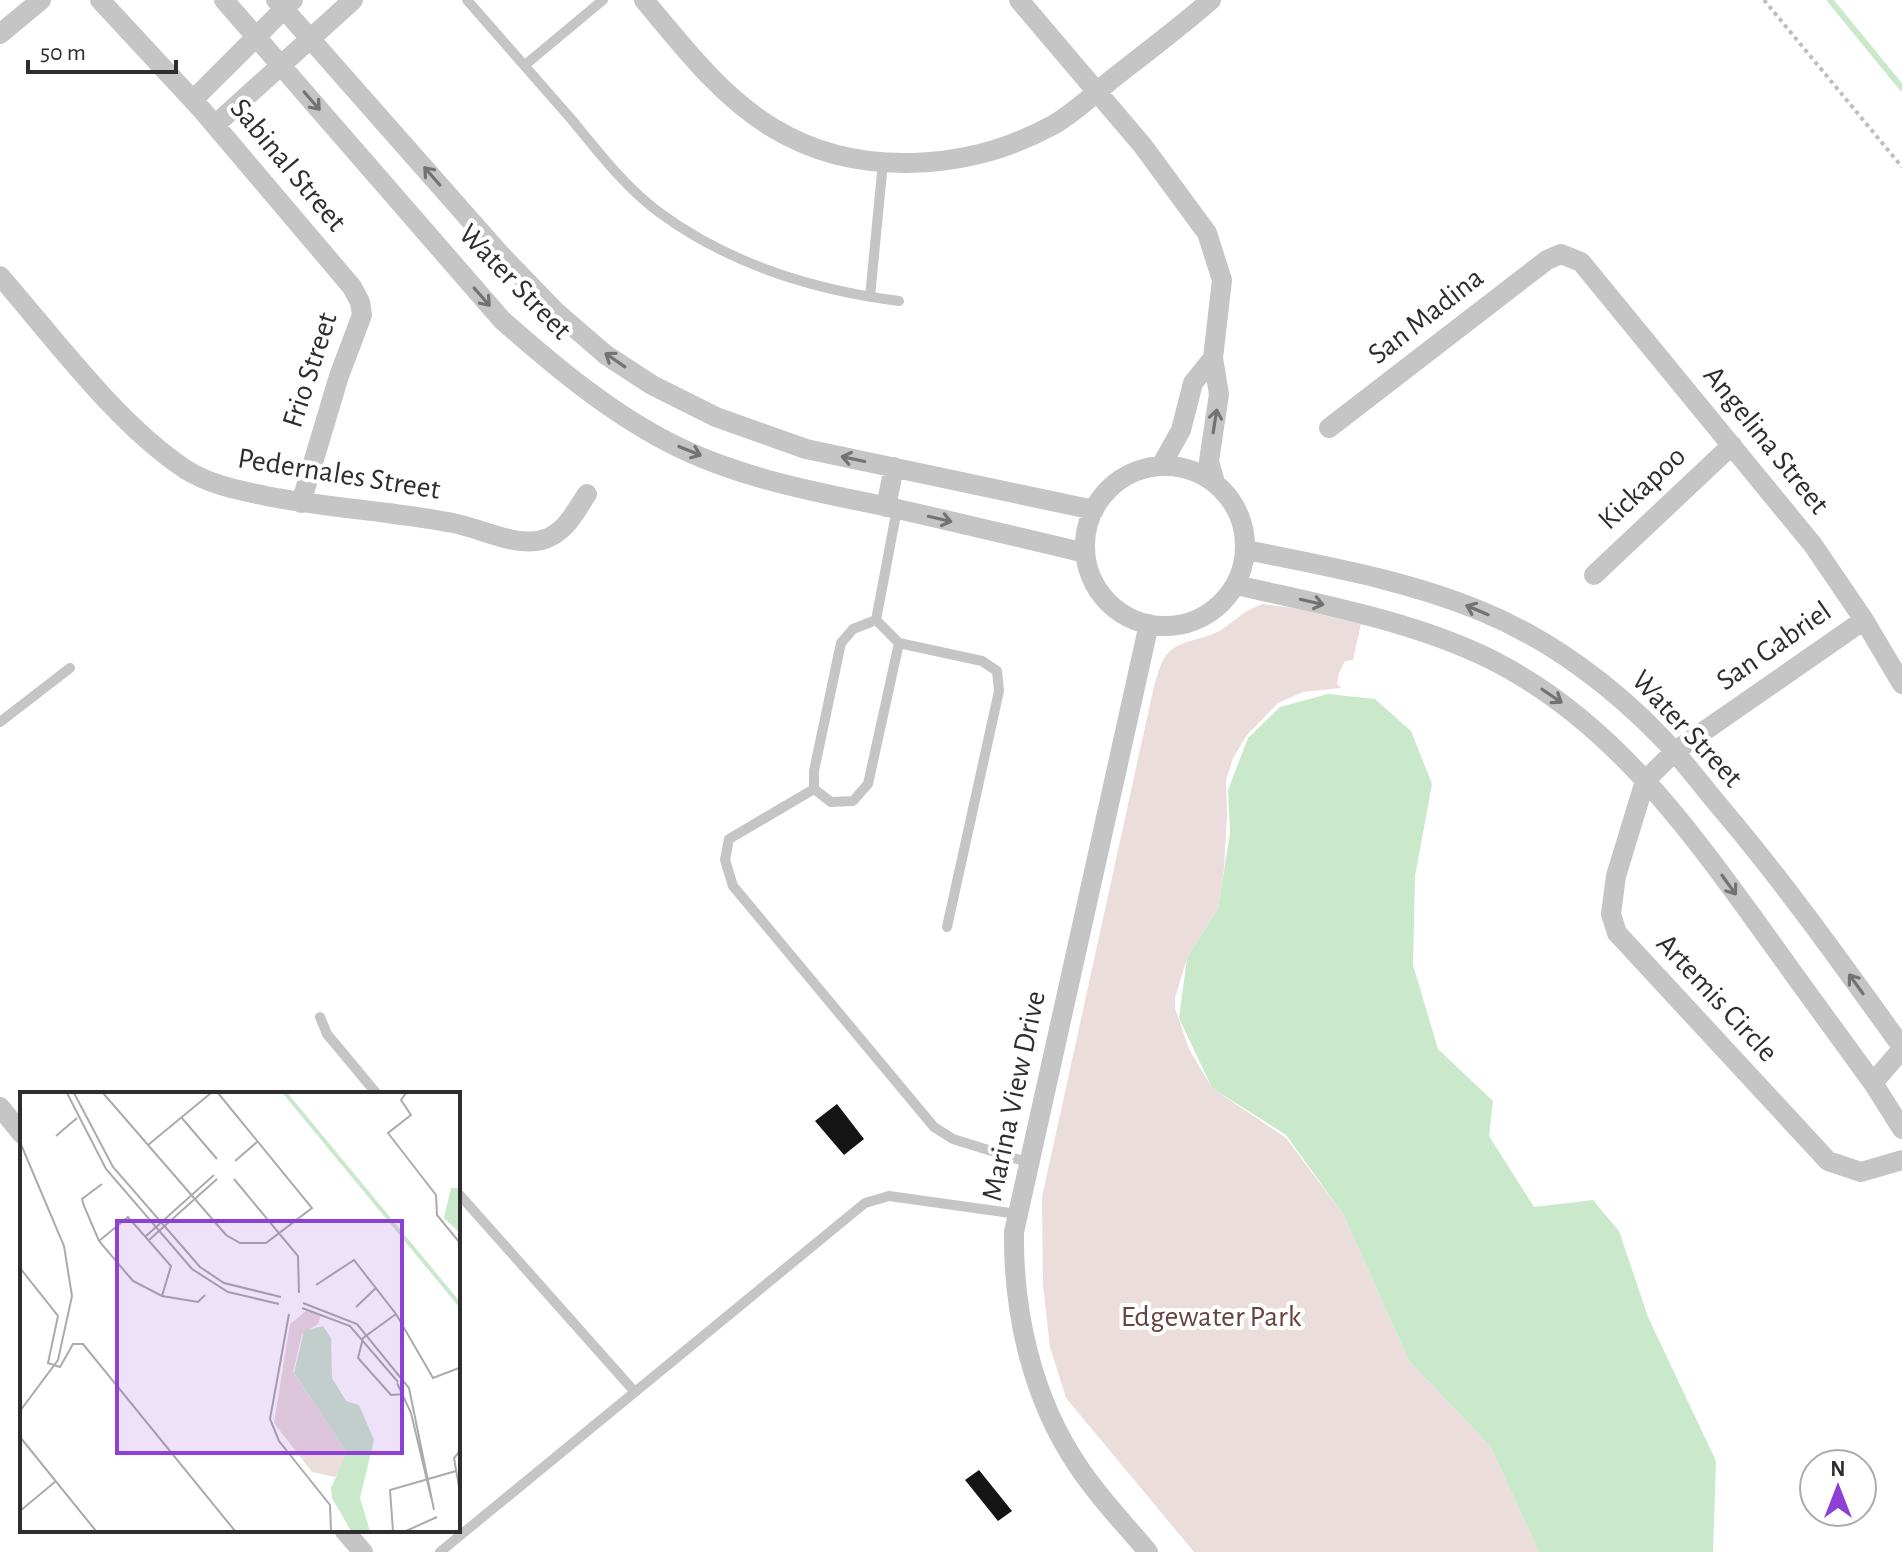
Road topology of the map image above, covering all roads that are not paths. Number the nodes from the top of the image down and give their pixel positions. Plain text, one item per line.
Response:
1 (41, 0) edge
2 (100, 0) edge
3 (224, 0) edge
4 (353, 0) edge
5 (467, 0) edge
6 (603, 0) edge
7 (644, 0) edge
8 (1019, 0) edge
9 (1211, 0) edge
10 (285, 3) edge
11 (0, 34) edge
12 (257, 38) junction
13 (310, 38) junction
14 (280, 65) junction
15 (525, 65) junction
16 (1097, 91) junction
17 (193, 100) junction
18 (215, 125) junction
19 (883, 162) junction
20 (1561, 254) joint
21 (0, 276) edge
22 (870, 297) junction
23 (899, 301) dead end
24 (360, 302) joint
25 (1213, 358) junction
26 (1329, 428) dead end
27 (1732, 445) junction
28 (1161, 466) junction
29 (894, 467) junction
30 (1215, 483) junction
31 (587, 494) dead end
32 (301, 503) junction
33 (892, 508) junction
34 (1094, 510) junction
35 (1246, 550) junction
36 (1085, 553) junction
37 (1594, 575) dead end
38 (1236, 585) junction
39 (876, 620) junction
40 (1864, 620) junction
41 (1149, 624) junction
42 (899, 643) junction
43 (70, 668) dead end
44 (1902, 684) edge
45 (0, 722) edge
46 (1674, 752) junction
47 (1645, 781) junction
48 (814, 789) junction
49 (947, 927) dead end
50 (320, 1017) dead end
51 (1902, 1048) edge
52 (1873, 1083) junction
53 (375, 1092) edge
54 (0, 1107) edge
55 (1902, 1129) edge
56 (20, 1132) edge
57 (1902, 1160) edge
58 (1030, 1163) junction
59 (460, 1195) edge
60 (1018, 1214) junction
61 (634, 1391) junction
62 (346, 1532) edge
63 (363, 1552) edge
64 (440, 1552) edge
65 (1148, 1552) edge

1 - 11 street
2 - 17 street, Sabinal Street
3 - 12 street, Water Street
4 - 13 street
5 - 15 lane
6 - 15 lane
7 - 19 street
8 - 16 street
9 - 16 street
10 - 12 street
10 - 13 street, Water Street
12 - 14 street, Water Street
12 - 17 street
13 - 14 street
29 -> 13 street, Water Street
14 - 18 street
14 -> 33 street, Water Street
15 - 22 lane
16 - 19 street
16 - 25 street
17 - 18 street, Sabinal Street
18 - 24 street, Sabinal Street
19 - 22 lane
20 - 26 street, San Madina
20 - 27 street, Angelina Street
21 - 32 street, Pedernales Street
22 - 23 lane
24 - 32 street, Frio Street
25 - 28 street
30 -> 25 street
27 - 37 street, Kickapoo
27 - 40 street, Angelina Street
28 - 30 street
28 - 34 street
29 - 33 street
29 - 34 street, Water Street
30 - 35 street
31 - 32 street, Pedernales Street
33 -> 36 street, Water Street
33 - 39 lane
34 - 36 street
35 - 38 street
46 -> 35 street, Water Street
36 - 41 street
38 - 41 street
38 -> 47 street
39 - 42 lane
39 - 48 lane
40 - 44 street, Angelina Street
40 - 46 street, San Gabriel
41 - 58 street, Marina View Drive
42 - 48 lane
42 - 49 lane
43 - 45 lane
46 - 47 street, San Gabriel
51 -> 46 street, Water Street
47 -> 52 street
47 - 57 street, Artemis Circle
48 - 58 lane
50 - 53 lane
51 - 52 street, Water Street
52 - 55 street
54 - 56 street
58 - 60 street, Marina View Drive
59 - 61 lane
60 - 61 lane
60 - 65 street, Marina View Drive
61 - 64 lane
62 - 63 street

